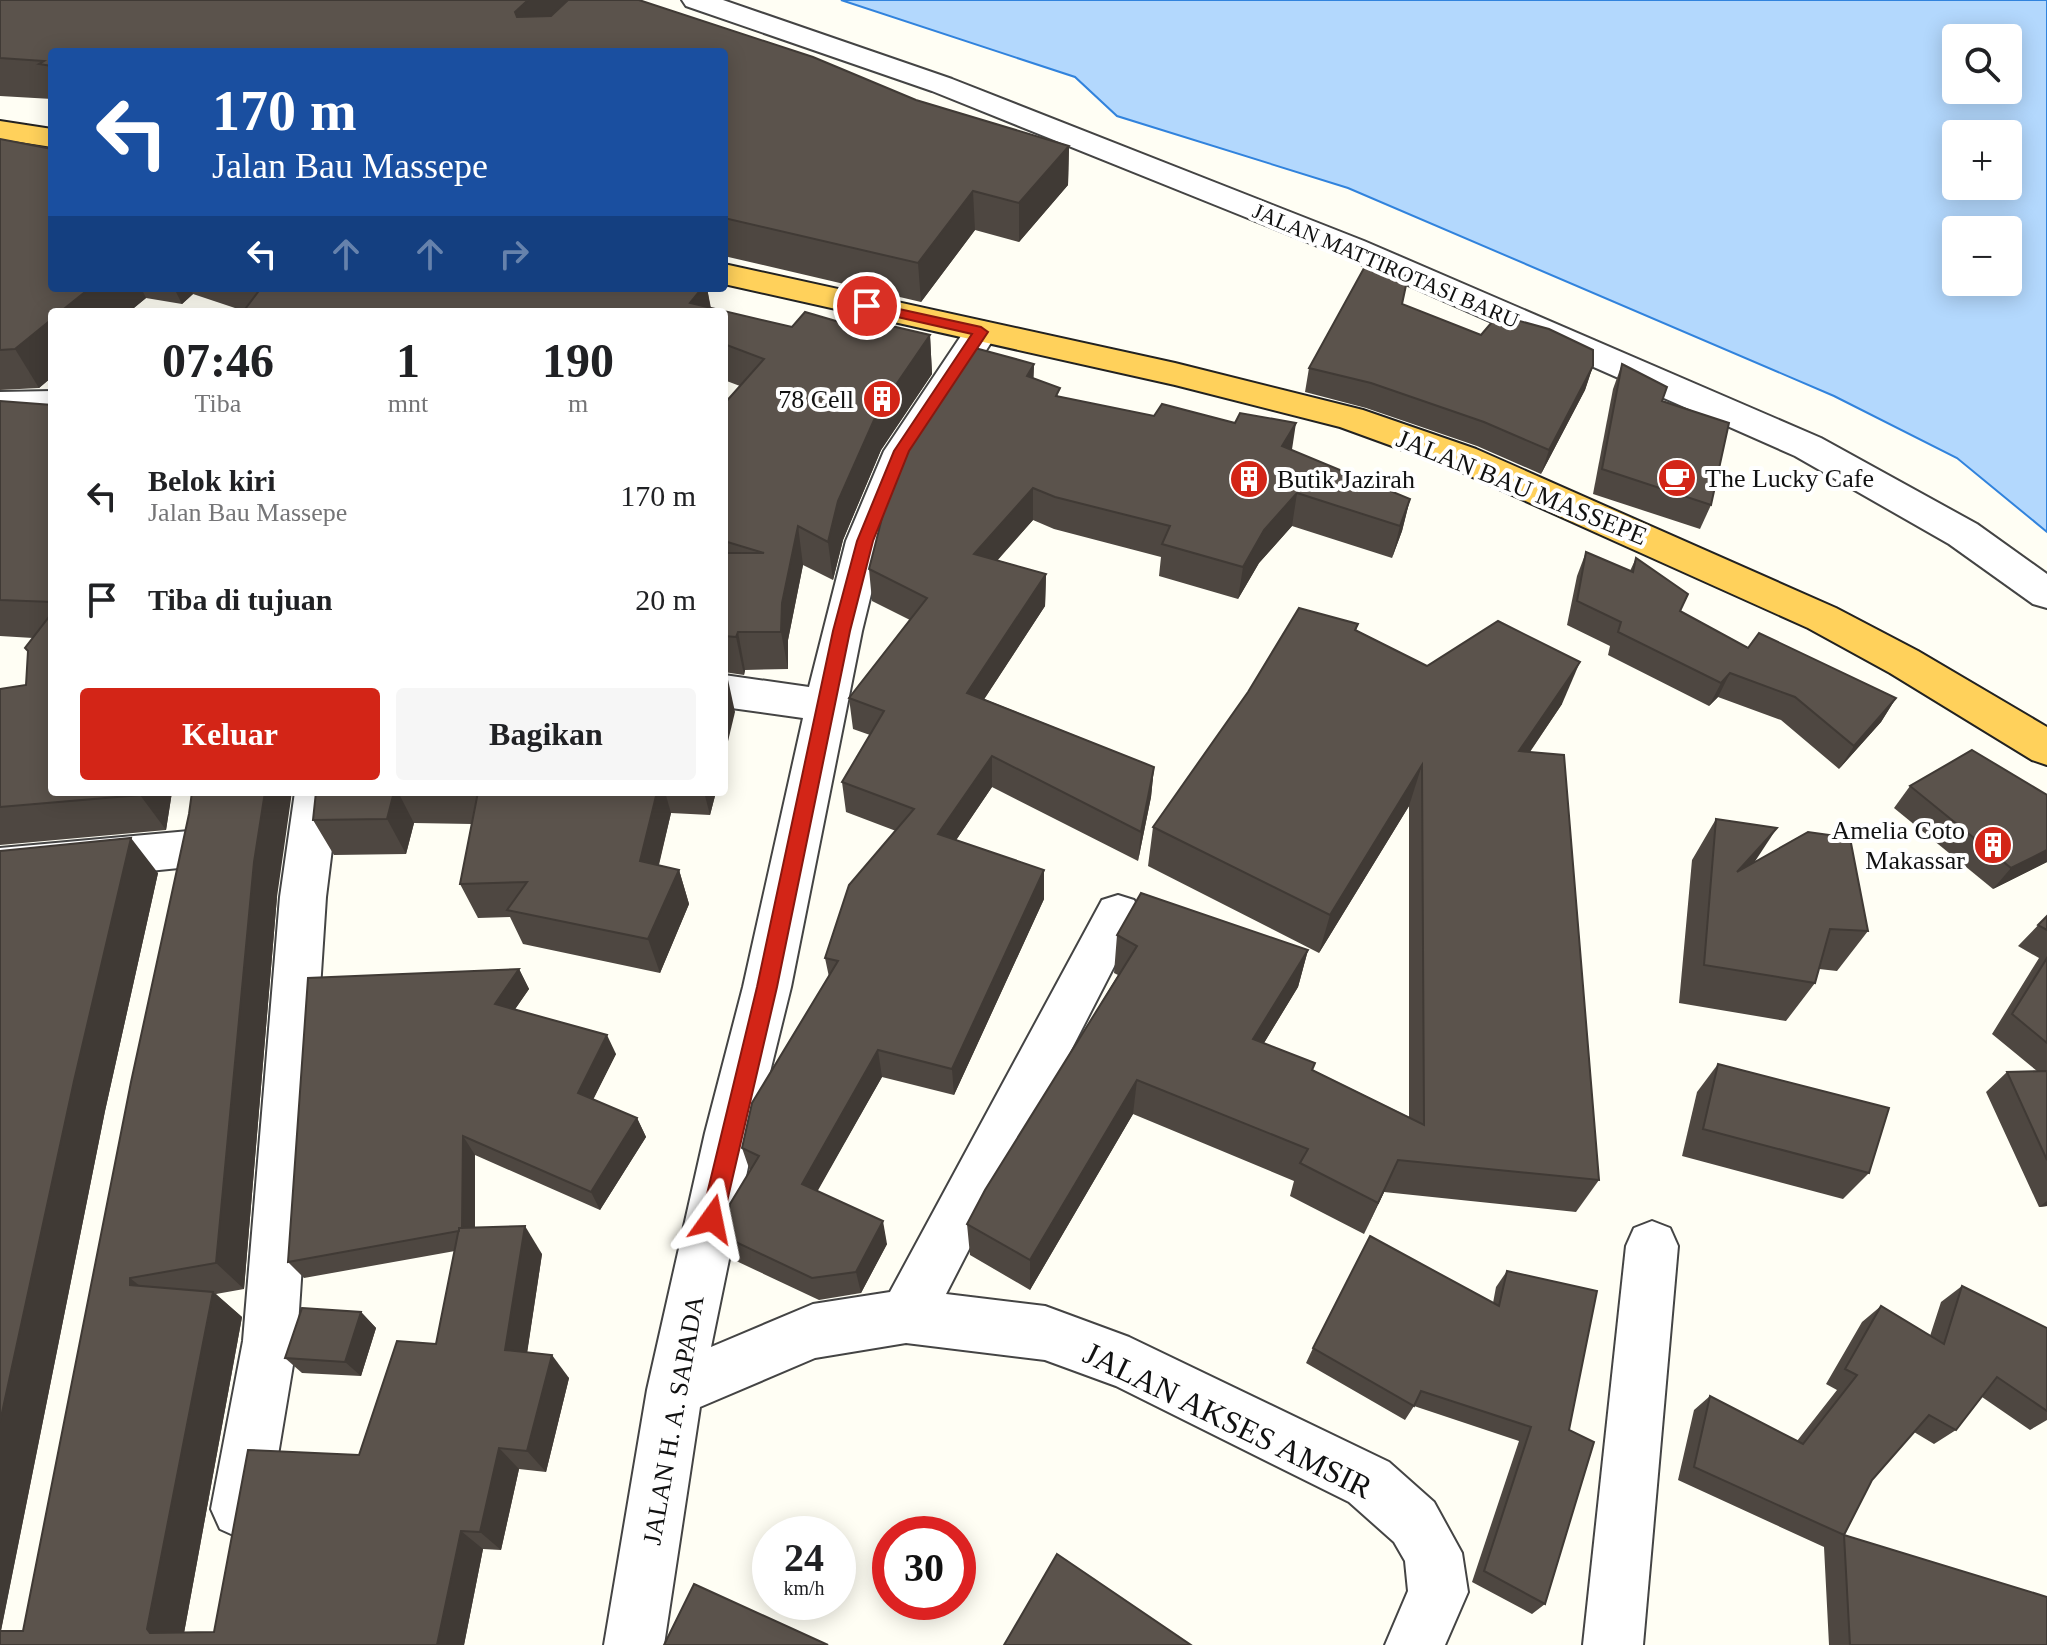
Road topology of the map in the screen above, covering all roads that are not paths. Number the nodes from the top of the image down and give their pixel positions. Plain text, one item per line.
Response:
1 (696, 0) edge
2 (0, 130) edge
3 (48, 137) edge
4 (728, 275) edge
5 (981, 332) junction
6 (48, 403) edge
7 (0, 404) edge
8 (2047, 594) edge
9 (728, 692) edge
10 (827, 706) junction
11 (2047, 748) edge
12 (316, 796) edge
13 (188, 850) edge
14 (0, 867) edge
15 (1118, 914) dead end
16 (1652, 1246) dead end
17 (906, 1316) junction
18 (675, 1390) junction
19 (231, 1557) edge
20 (634, 1645) edge
21 (1415, 1645) edge
22 (1613, 1645) edge

1 - 8 street, JALAN MATTIROTASI BARU
2 - 3 highway
4 - 5 highway, JALAN BAU MASSEPE
5 - 10 street, JALAN H. A. SAPADA
5 - 11 highway, JALAN BAU MASSEPE
6 - 7 street
9 - 10 street
10 - 18 street, JALAN H. A. SAPADA
12 - 19 street
13 - 14 street
15 - 17 street
16 - 22 street
17 - 18 street, JALAN AKSES AMSIR
17 - 21 street, JALAN AKSES AMSIR
18 - 20 street, JALAN H. A. SAPADA

